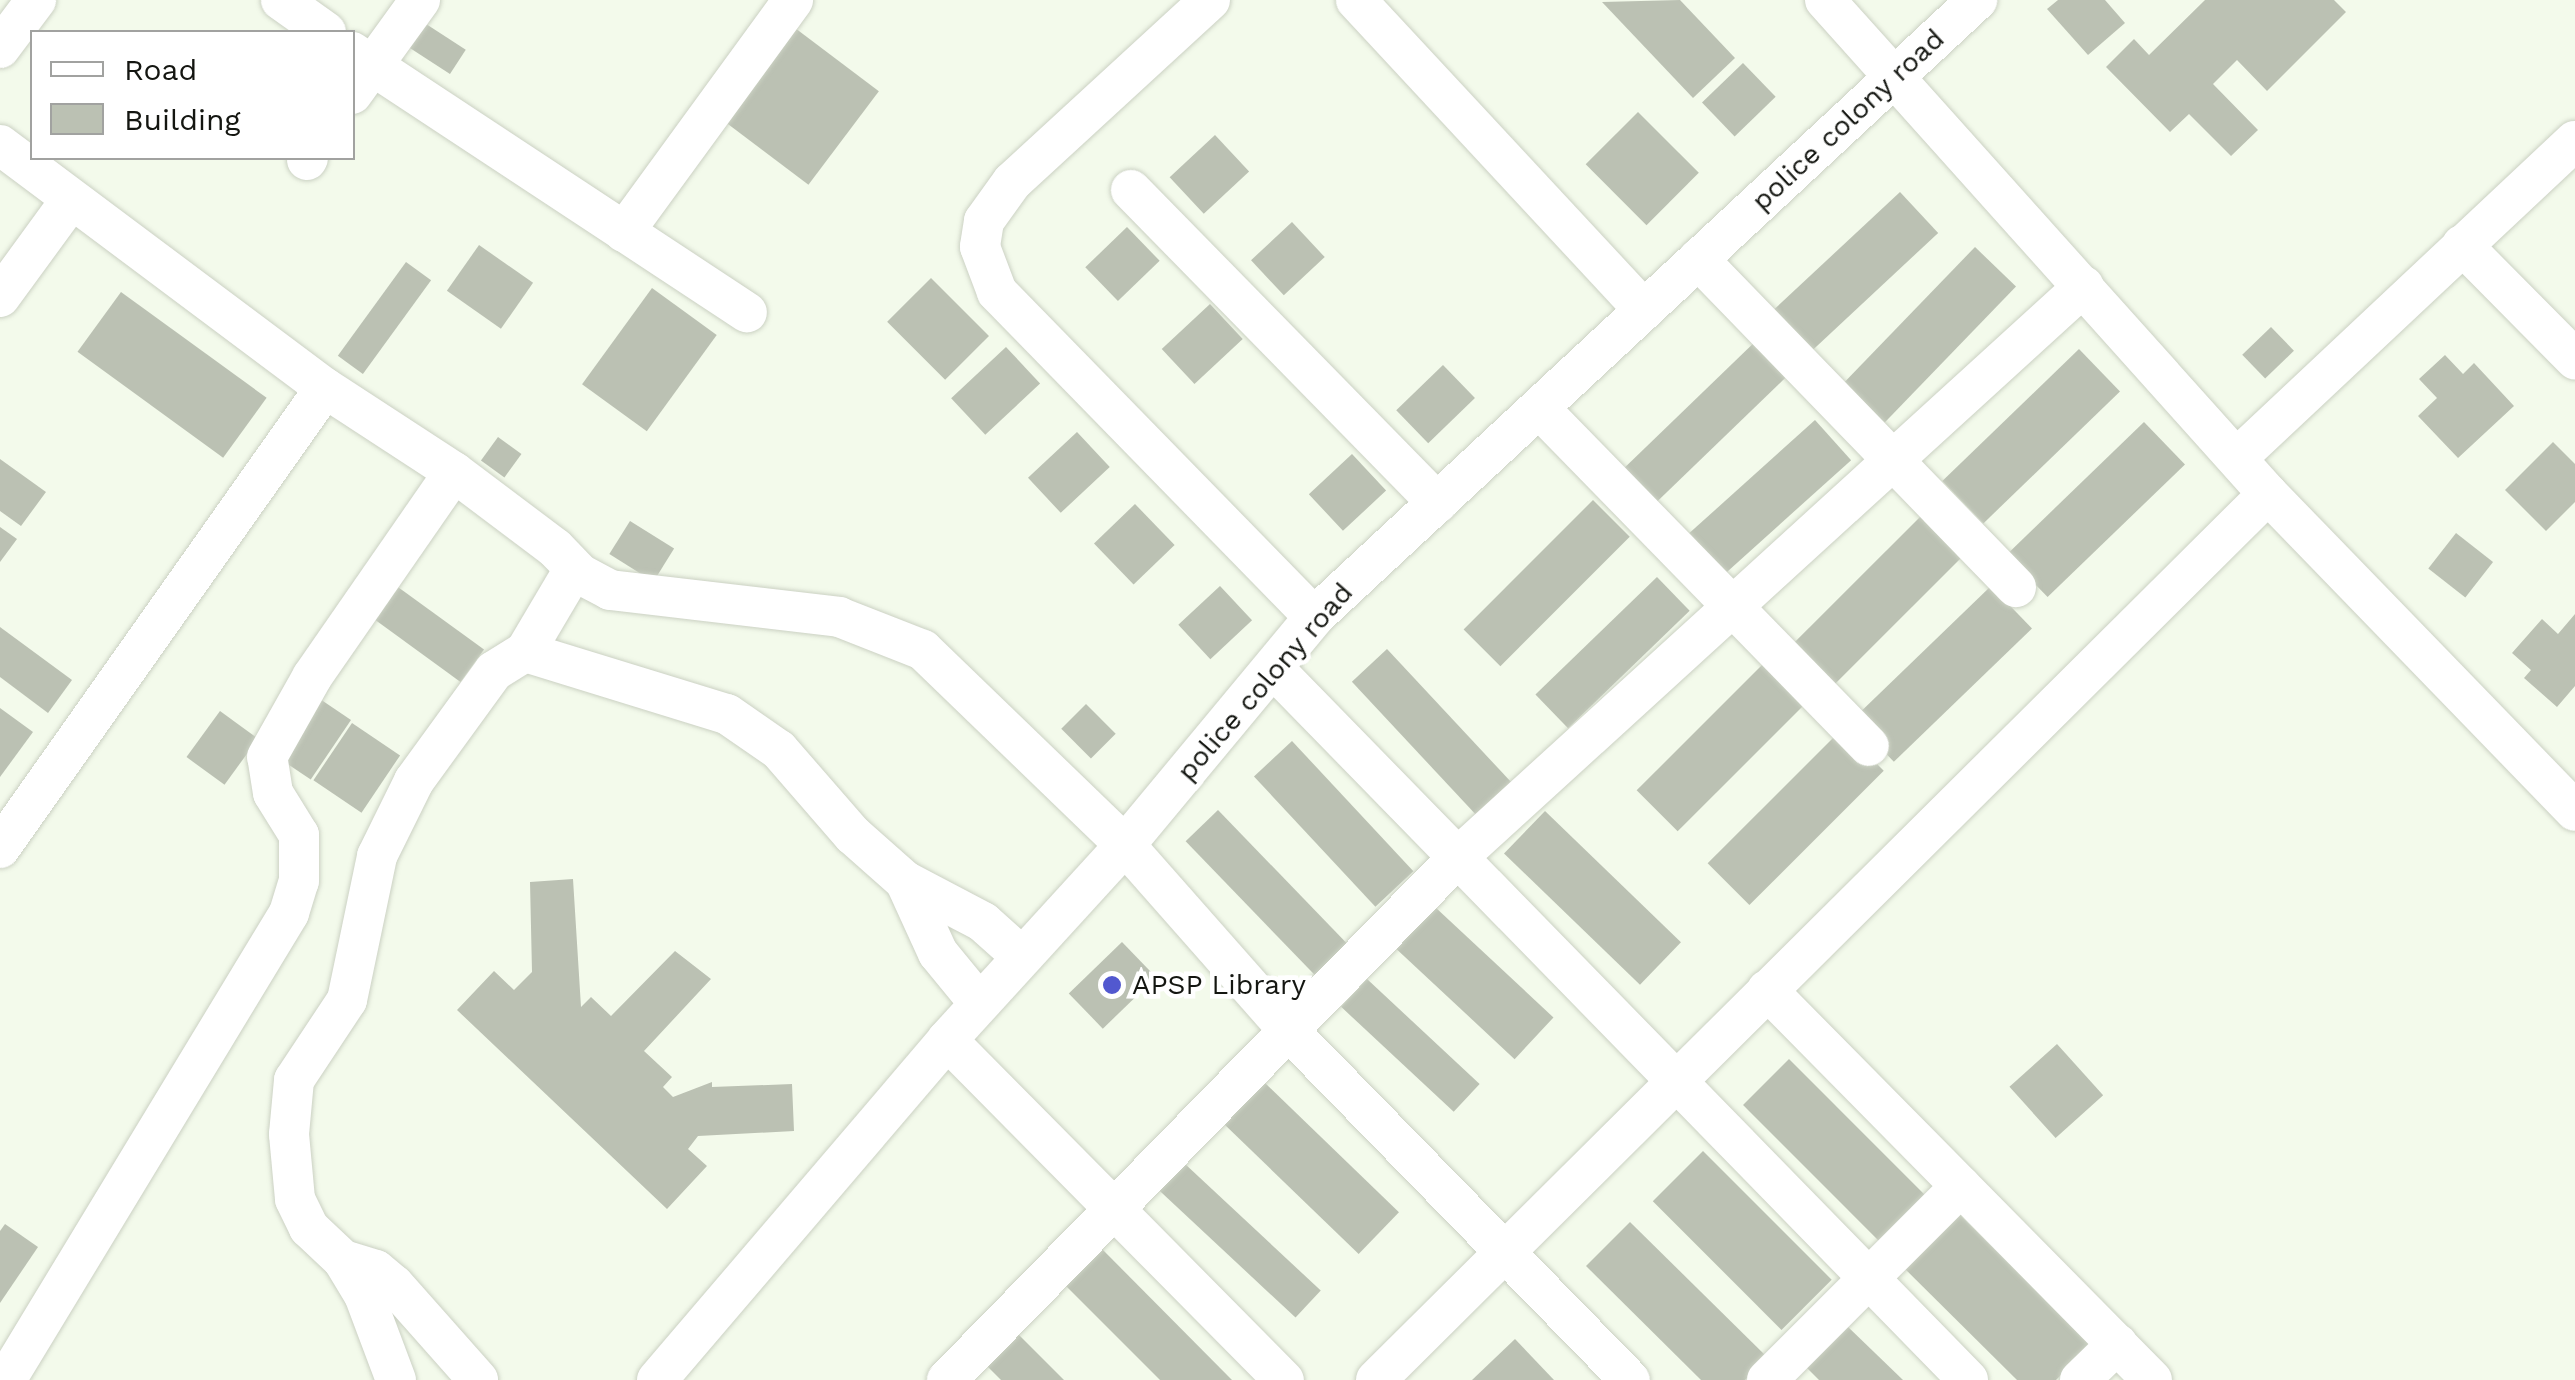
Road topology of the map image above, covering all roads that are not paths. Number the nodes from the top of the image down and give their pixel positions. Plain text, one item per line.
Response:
1 (36, 0) edge
2 (281, 0) edge
3 (420, 0) edge
4 (793, 0) edge
5 (1210, 0) edge
6 (1356, 0) edge
7 (1824, 0) edge
8 (1977, 0) edge
9 (323, 30) edge
10 (0, 48) edge
11 (359, 71) edge
12 (1896, 75) junction
13 (2575, 141) edge
14 (0, 145) edge
15 (1131, 190) dead end
16 (70, 202) junction
17 (624, 232) junction
18 (2462, 244) junction
19 (1698, 259) junction
20 (2084, 286) junction
21 (0, 297) edge
22 (1644, 310) junction
23 (747, 312) dead end
24 (2575, 360) edge
25 (325, 388) junction
26 (1539, 408) junction
27 (2237, 458) junction
28 (1893, 460) junction
29 (454, 472) junction
30 (2268, 494) junction
31 (1437, 503) junction
32 (574, 569) junction
33 (2016, 587) dead end
34 (1732, 606) junction
35 (1314, 617) junction
36 (525, 652) junction
37 (1274, 668) junction
38 (1869, 746) dead end
39 (2575, 811) edge
40 (1, 845) edge
41 (1125, 845) junction
42 (1458, 857) junction
43 (905, 881) junction
44 (1022, 957) junction
45 (1767, 990) junction
46 (979, 1003) junction
47 (1290, 1032) junction
48 (947, 1040) junction
49 (1675, 1080) junction
50 (1961, 1186) junction
51 (1116, 1210) junction
52 (1507, 1254) junction
53 (343, 1260) junction
54 (1871, 1280) junction
55 (2117, 1344) junction
56 (8, 1364) edge
57 (396, 1380) edge
58 (478, 1380) edge
59 (657, 1380) edge
60 (947, 1380) edge
61 (1284, 1380) edge
62 (1376, 1380) edge
63 (1630, 1380) edge
64 (1767, 1380) edge
65 (1968, 1380) edge
66 (2080, 1380) edge
67 (2152, 1380) edge

1 - 10 street
2 - 9 street
3 - 11 street
4 - 17 street
5 - 35 street
6 - 22 street
7 - 12 street
8 - 12 street, police colony road
11 - 17 street
12 - 19 street, police colony road
12 - 20 street
13 - 18 street
14 - 16 street
15 - 31 street
16 - 21 street
16 - 25 street
17 - 23 street
18 - 24 street
18 - 27 street
19 - 22 street, police colony road
19 - 28 street
20 - 27 street
20 - 28 street
22 - 26 street, police colony road
25 - 29 street
25 - 40 street
26 - 31 street, police colony road
26 - 34 street
27 - 30 street
28 - 33 street
28 - 34 street
29 - 32 street
29 - 56 street
30 - 39 street
30 - 45 street
31 - 35 street, police colony road
32 - 36 street
32 - 41 street
34 - 38 street
34 - 42 street
35 - 37 street, police colony road
36 - 43 street
36 - 53 street
37 - 41 street, police colony road
37 - 42 street
41 - 44 street, police colony road
41 - 47 street
42 - 47 street
42 - 49 street
43 - 44 street
43 - 46 street
44 - 46 street, police colony road
45 - 49 street
45 - 50 street
46 - 48 street, police colony road
47 - 51 street
47 - 52 street
48 - 51 street
48 - 59 street, police colony road
49 - 52 street
49 - 54 street
50 - 54 street
50 - 55 street
51 - 60 street
51 - 61 street
52 - 62 street
52 - 63 street
53 - 57 street
53 - 58 street
54 - 64 street
54 - 65 street
55 - 66 street
55 - 67 street

